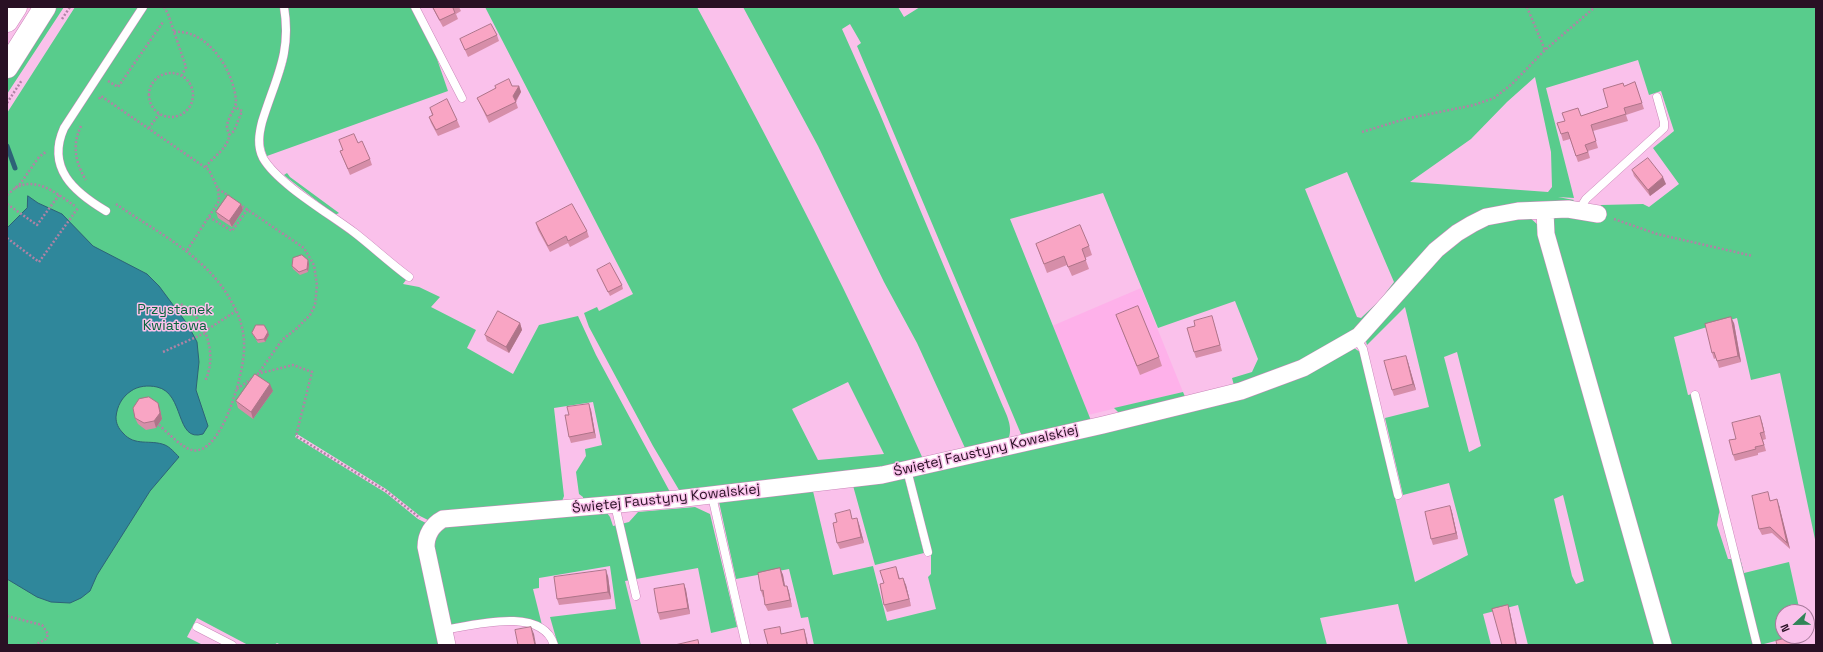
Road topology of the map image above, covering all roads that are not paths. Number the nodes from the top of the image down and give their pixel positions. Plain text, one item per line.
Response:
1 (16, 7) edge
2 (45, 7) edge
3 (143, 7) edge
4 (284, 7) edge
5 (415, 7) edge
6 (7, 21) edge
7 (7, 67) edge
8 (1656, 97) dead end
9 (462, 98) dead end
10 (1579, 210) junction
11 (106, 211) dead end
12 (1545, 211) junction
13 (1598, 214) road end
14 (409, 277) dead end
15 (1356, 338) junction
16 (1695, 395) dead end
17 (907, 470) junction
18 (1398, 494) dead end
19 (712, 496) junction
20 (615, 505) junction
21 (928, 552) dead end
22 (636, 596) dead end
23 (197, 627) dead end
24 (446, 637) edge
25 (232, 645) edge
26 (554, 645) edge
27 (746, 645) edge
28 (1662, 645) edge
29 (1757, 645) edge

1 - 6 main road
2 - 7 main road
3 - 11 lane
4 - 14 lane
5 - 9 lane
8 - 10 lane
10 - 12 street, Świętej Faustyny Kowalskiej
10 - 13 street, Świętej Faustyny Kowalskiej
12 - 15 street, Świętej Faustyny Kowalskiej
12 - 28 street
15 - 17 street, Świętej Faustyny Kowalskiej
15 - 18 lane
16 - 29 lane
17 - 19 street, Świętej Faustyny Kowalskiej
17 - 21 lane
19 - 20 street, Świętej Faustyny Kowalskiej
19 - 27 lane
20 - 22 lane
20 - 24 street, Świętej Faustyny Kowalskiej
23 - 25 lane
24 - 26 lane

